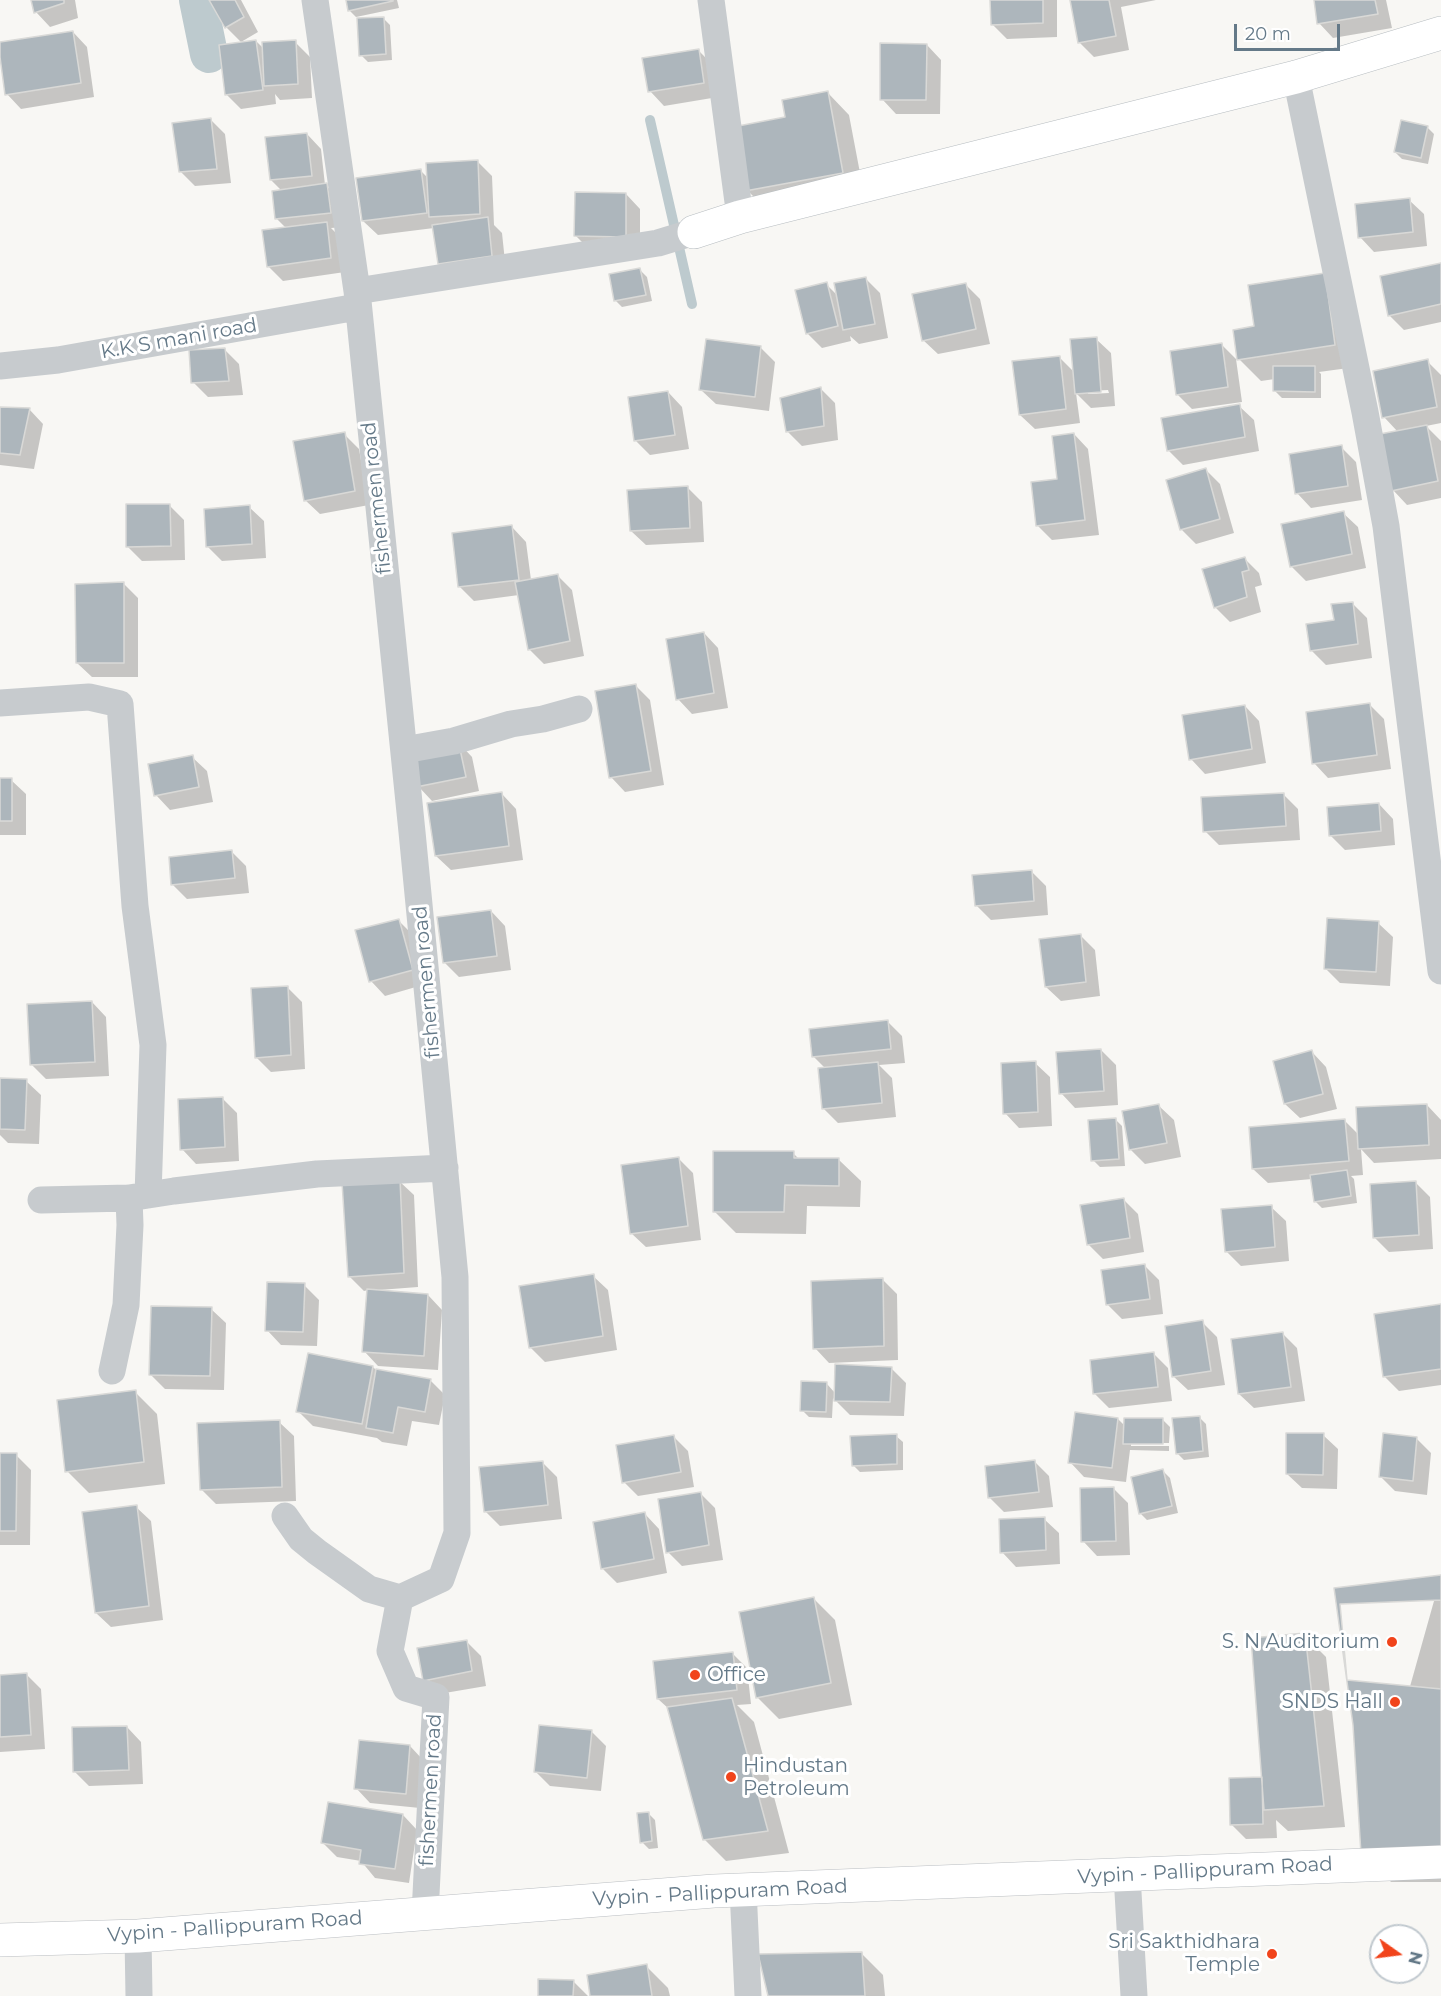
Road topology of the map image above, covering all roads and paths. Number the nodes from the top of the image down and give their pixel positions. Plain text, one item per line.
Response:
1 (315, 0) edge
2 (711, 0) edge
3 (1441, 33) edge
4 (1296, 78) junction
5 (740, 218) junction
6 (694, 232) joint
7 (357, 299) junction
8 (0, 366) edge
9 (0, 702) edge
10 (579, 709) dead end
11 (404, 750) junction
12 (1441, 971) edge
13 (445, 1168) junction
14 (138, 1197) junction
15 (41, 1200) dead end
16 (112, 1371) dead end
17 (285, 1516) dead end
18 (400, 1598) junction
19 (1441, 1862) edge
20 (1126, 1875) junction
21 (743, 1889) junction
22 (425, 1914) junction
23 (138, 1936) junction
24 (0, 1940) edge
25 (139, 1996) edge
26 (748, 1996) edge
27 (1134, 1996) edge

1 - 7 street, fishermen road
2 - 5 street
3 - 4 main road
4 - 5 main road
4 - 12 street
5 - 6 main road
6 - 7 street, K.K S mani road
7 - 8 street, K.K S mani road
7 - 11 street, fishermen road
9 - 14 street
10 - 11 street
11 - 13 street, fishermen road
13 - 14 street
13 - 18 street, fishermen road
14 - 15 street
14 - 16 street
17 - 18 street
18 - 22 street, fishermen road
19 - 20 main road, Vypin - Pallippuram Road
20 - 21 main road, Vypin - Pallippuram Road
20 - 27 street
21 - 22 main road, Vypin - Pallippuram Road
21 - 26 street
22 - 23 main road, Vypin - Pallippuram Road
23 - 24 main road, Vypin - Pallippuram Road
23 - 25 street

